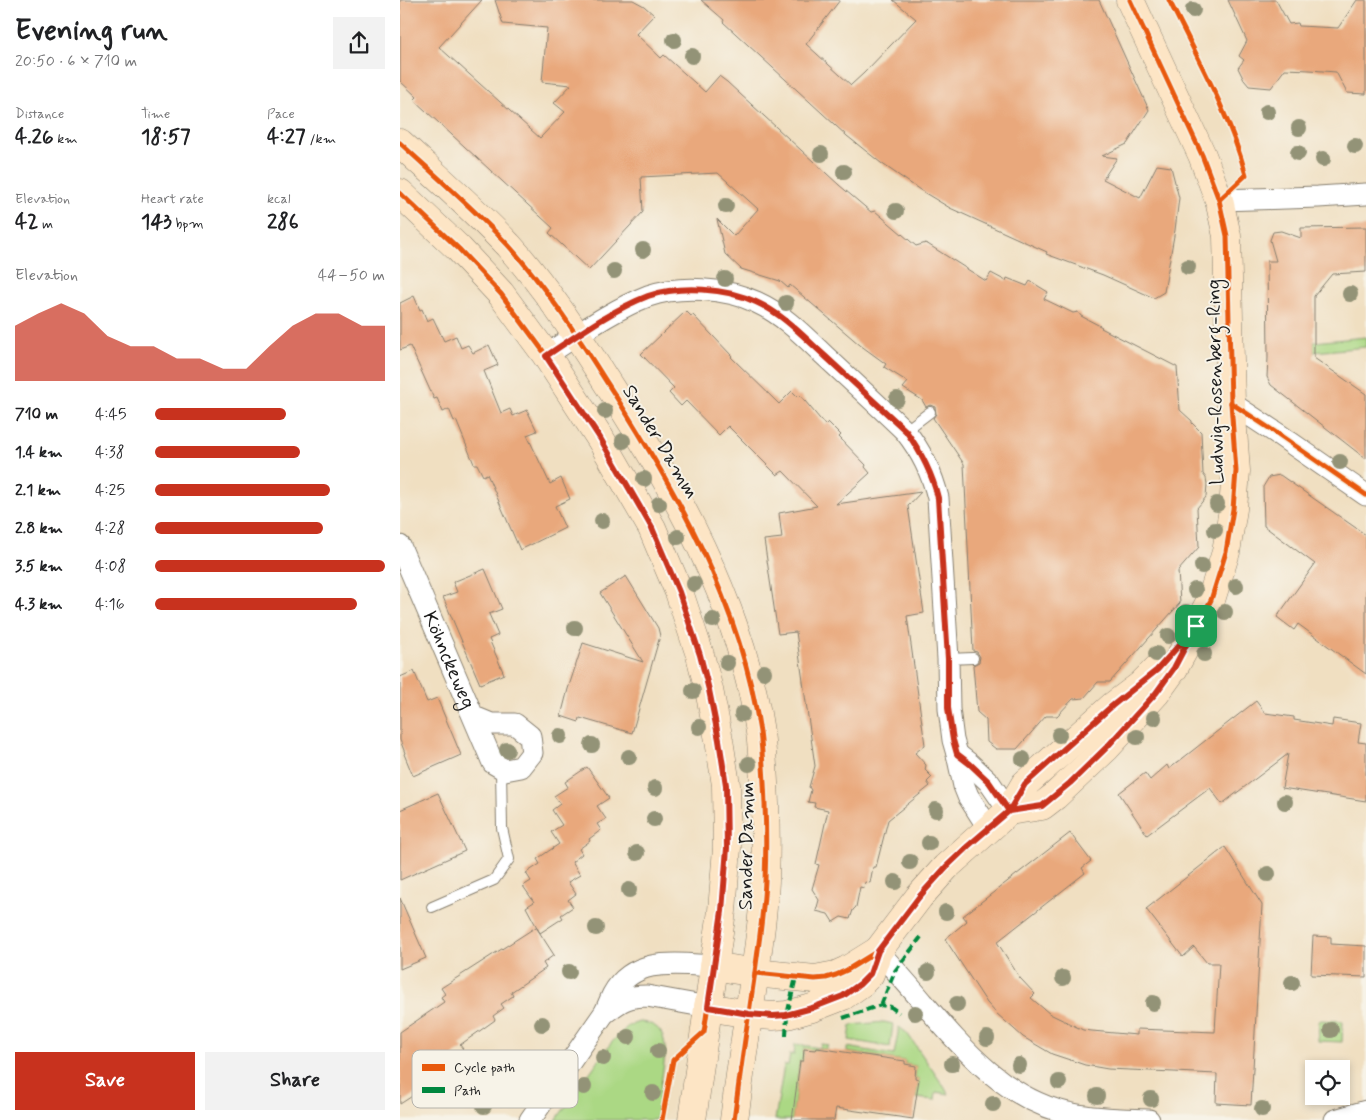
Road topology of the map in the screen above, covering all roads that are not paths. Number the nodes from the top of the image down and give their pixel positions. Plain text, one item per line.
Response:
1 (1130, 0) edge
2 (400, 143) edge
3 (400, 193) edge
4 (1366, 194) edge
5 (1219, 200) junction
6 (577, 336) junction
7 (546, 356) junction
8 (1231, 403) junction
9 (930, 412) dead end
10 (906, 431) junction
11 (1366, 495) edge
12 (400, 546) edge
13 (973, 658) dead end
14 (948, 659) junction
15 (474, 717) junction
16 (957, 754) junction
17 (501, 768) junction
18 (1009, 811) junction
19 (989, 829) junction
20 (432, 907) dead end
21 (878, 951) junction
22 (714, 966) junction
23 (755, 973) junction
24 (708, 1007) junction
25 (606, 1012) junction
26 (749, 1014) junction
27 (578, 1052) edge
28 (538, 1108) edge
29 (1366, 1111) edge
30 (530, 1120) edge
31 (692, 1120) edge
32 (734, 1120) edge
33 (1149, 1120) edge
34 (1335, 1120) edge

1 - 5 main road, Ludwig-Rosenberg-Ring
2 - 6 main road, Sander Damm
3 - 7 main road, Sander Damm
4 - 5 street
5 - 8 main road, Ludwig-Rosenberg-Ring
6 - 7 street
6 - 10 street
6 - 23 main road, Sander Damm
7 - 22 main road, Sander Damm
8 - 11 street
8 - 18 main road, Ludwig-Rosenberg-Ring
9 - 10 lane
10 - 14 street
12 - 15 street, Köhnckeweg
13 - 14 lane
14 - 16 street
15 - 17 street, Köhnckeweg
15 - 17 street, Köhnckeweg
16 - 18 street
16 - 19 street
17 - 20 lane
18 - 19 main road, Ludwig-Rosenberg-Ring
19 - 21 main road, Ludwig-Rosenberg-Ring
21 - 23 main road, Ludwig-Rosenberg-Ring
21 - 26 main road, Ludwig-Rosenberg-Ring
21 - 33 street
22 - 23 main road, Ludwig-Rosenberg-Ring
22 - 24 main road, Sander Damm
22 - 25 street
23 - 26 main road, Sander Damm
24 - 25 street
24 - 26 main road, Ludwig-Rosenberg-Ring
24 - 31 main road, Sander Damm
25 - 27 street
26 - 32 main road, Sander Damm
28 - 30 street
29 - 34 street

